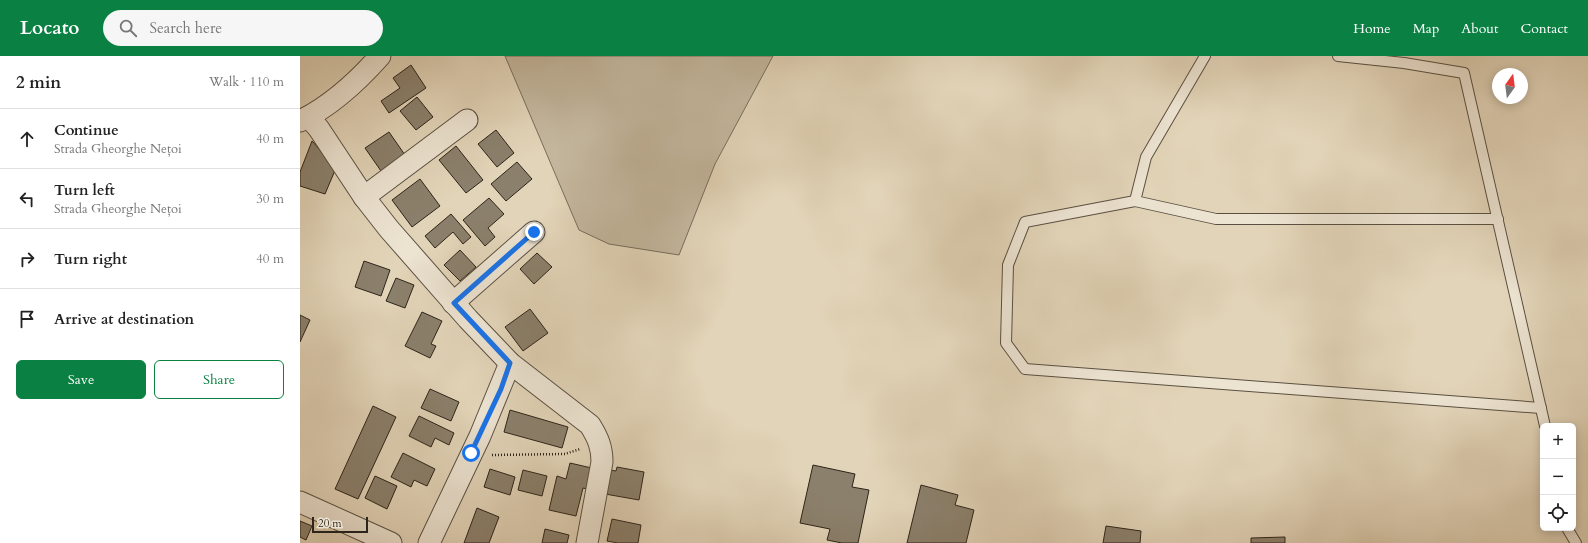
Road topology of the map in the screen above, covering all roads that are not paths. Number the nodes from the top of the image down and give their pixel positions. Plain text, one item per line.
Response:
1 (380, 56) edge
2 (1205, 56) edge
3 (1338, 56) edge
4 (304, 119) edge
5 (467, 120) dead end
6 (364, 198) junction
7 (1135, 201) junction
8 (1498, 219) junction
9 (534, 232) dead end
10 (454, 303) junction
11 (510, 363) junction
12 (1541, 408) junction
13 (1544, 423) edge
14 (300, 502) edge
15 (1569, 531) edge
16 (391, 543) edge
17 (429, 543) edge
18 (587, 543) edge
19 (1576, 543) edge

1 - 4 street
2 - 7 lane
3 - 8 lane
4 - 6 street
5 - 6 street
6 - 10 street
7 - 8 lane
7 - 12 lane
8 - 12 lane
9 - 10 street
10 - 11 street
11 - 17 street
11 - 18 street
12 - 13 lane
14 - 16 street
15 - 19 lane

